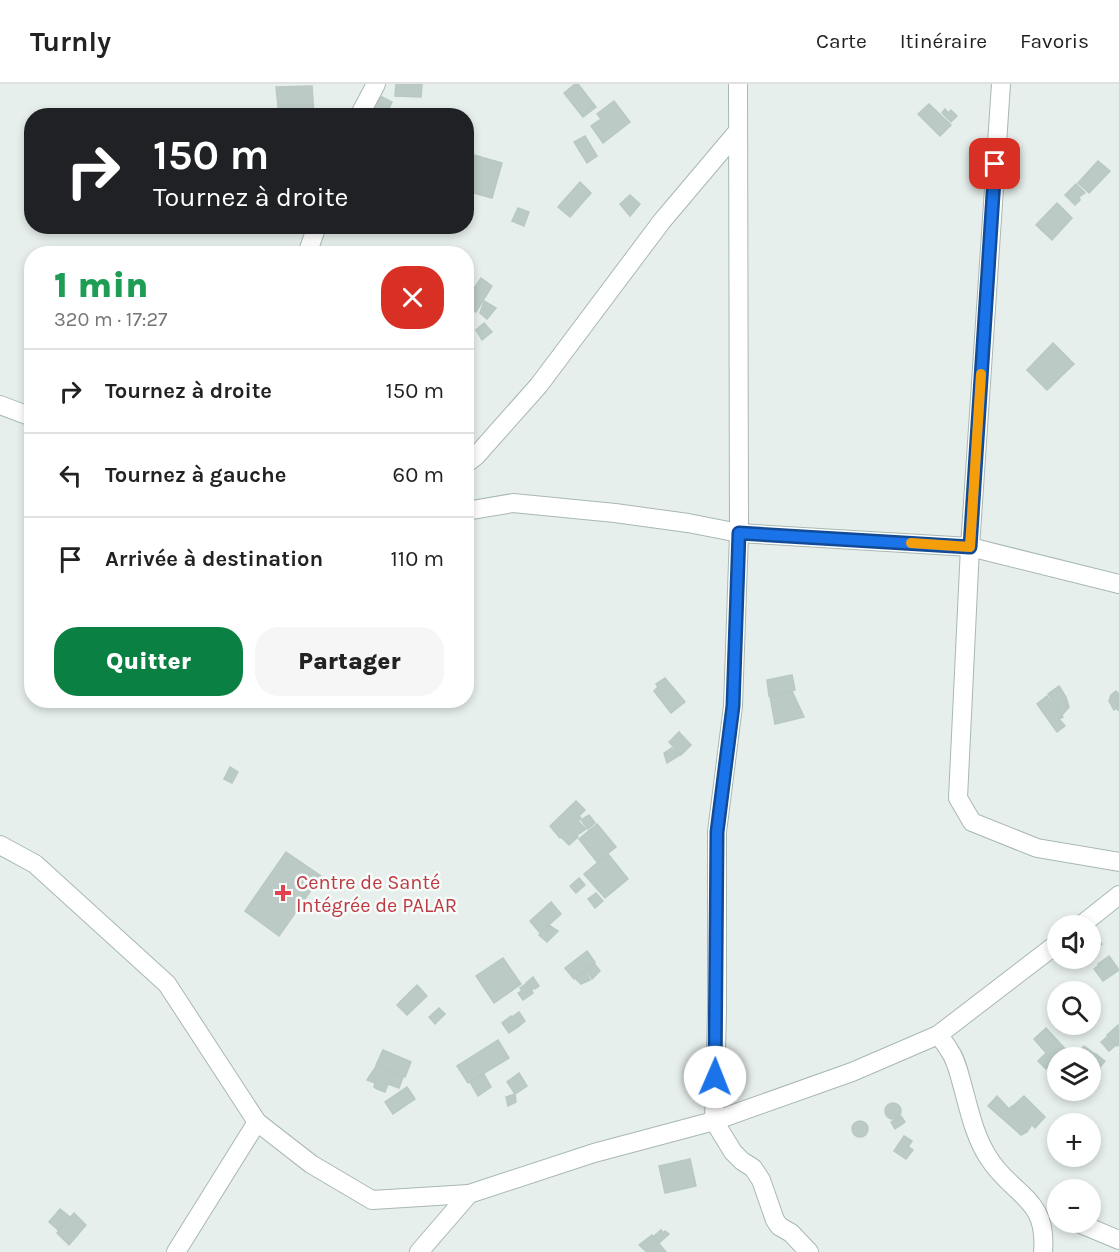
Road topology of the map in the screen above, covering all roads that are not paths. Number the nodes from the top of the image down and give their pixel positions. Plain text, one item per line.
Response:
1 (375, 84) edge
2 (738, 84) edge
3 (1001, 84) edge
4 (363, 108) edge
5 (738, 131) junction
6 (0, 405) edge
7 (24, 414) edge
8 (474, 458) edge
9 (474, 510) edge
10 (739, 533) junction
11 (970, 547) junction
12 (1119, 584) edge
13 (0, 845) edge
14 (1119, 862) edge
15 (1119, 895) edge
16 (1094, 915) edge
17 (1047, 951) edge
18 (938, 1035) junction
19 (714, 1121) junction
20 (257, 1122) junction
21 (470, 1194) junction
22 (1032, 1204) junction
23 (1047, 1210) edge
24 (1101, 1232) edge
25 (1119, 1240) edge
26 (176, 1252) edge
27 (419, 1252) edge
28 (809, 1252) edge
29 (1043, 1252) edge

1 - 4 street
2 - 5 street
3 - 11 street
5 - 8 street
5 - 10 street
6 - 7 street
9 - 10 street
10 - 11 street
10 - 19 street
11 - 12 street
11 - 14 street
13 - 20 street
15 - 16 street
17 - 18 street
18 - 19 street
18 - 22 street
19 - 21 street
19 - 28 street
20 - 21 street
20 - 26 street
21 - 27 street
22 - 23 street
22 - 29 street
24 - 25 street

